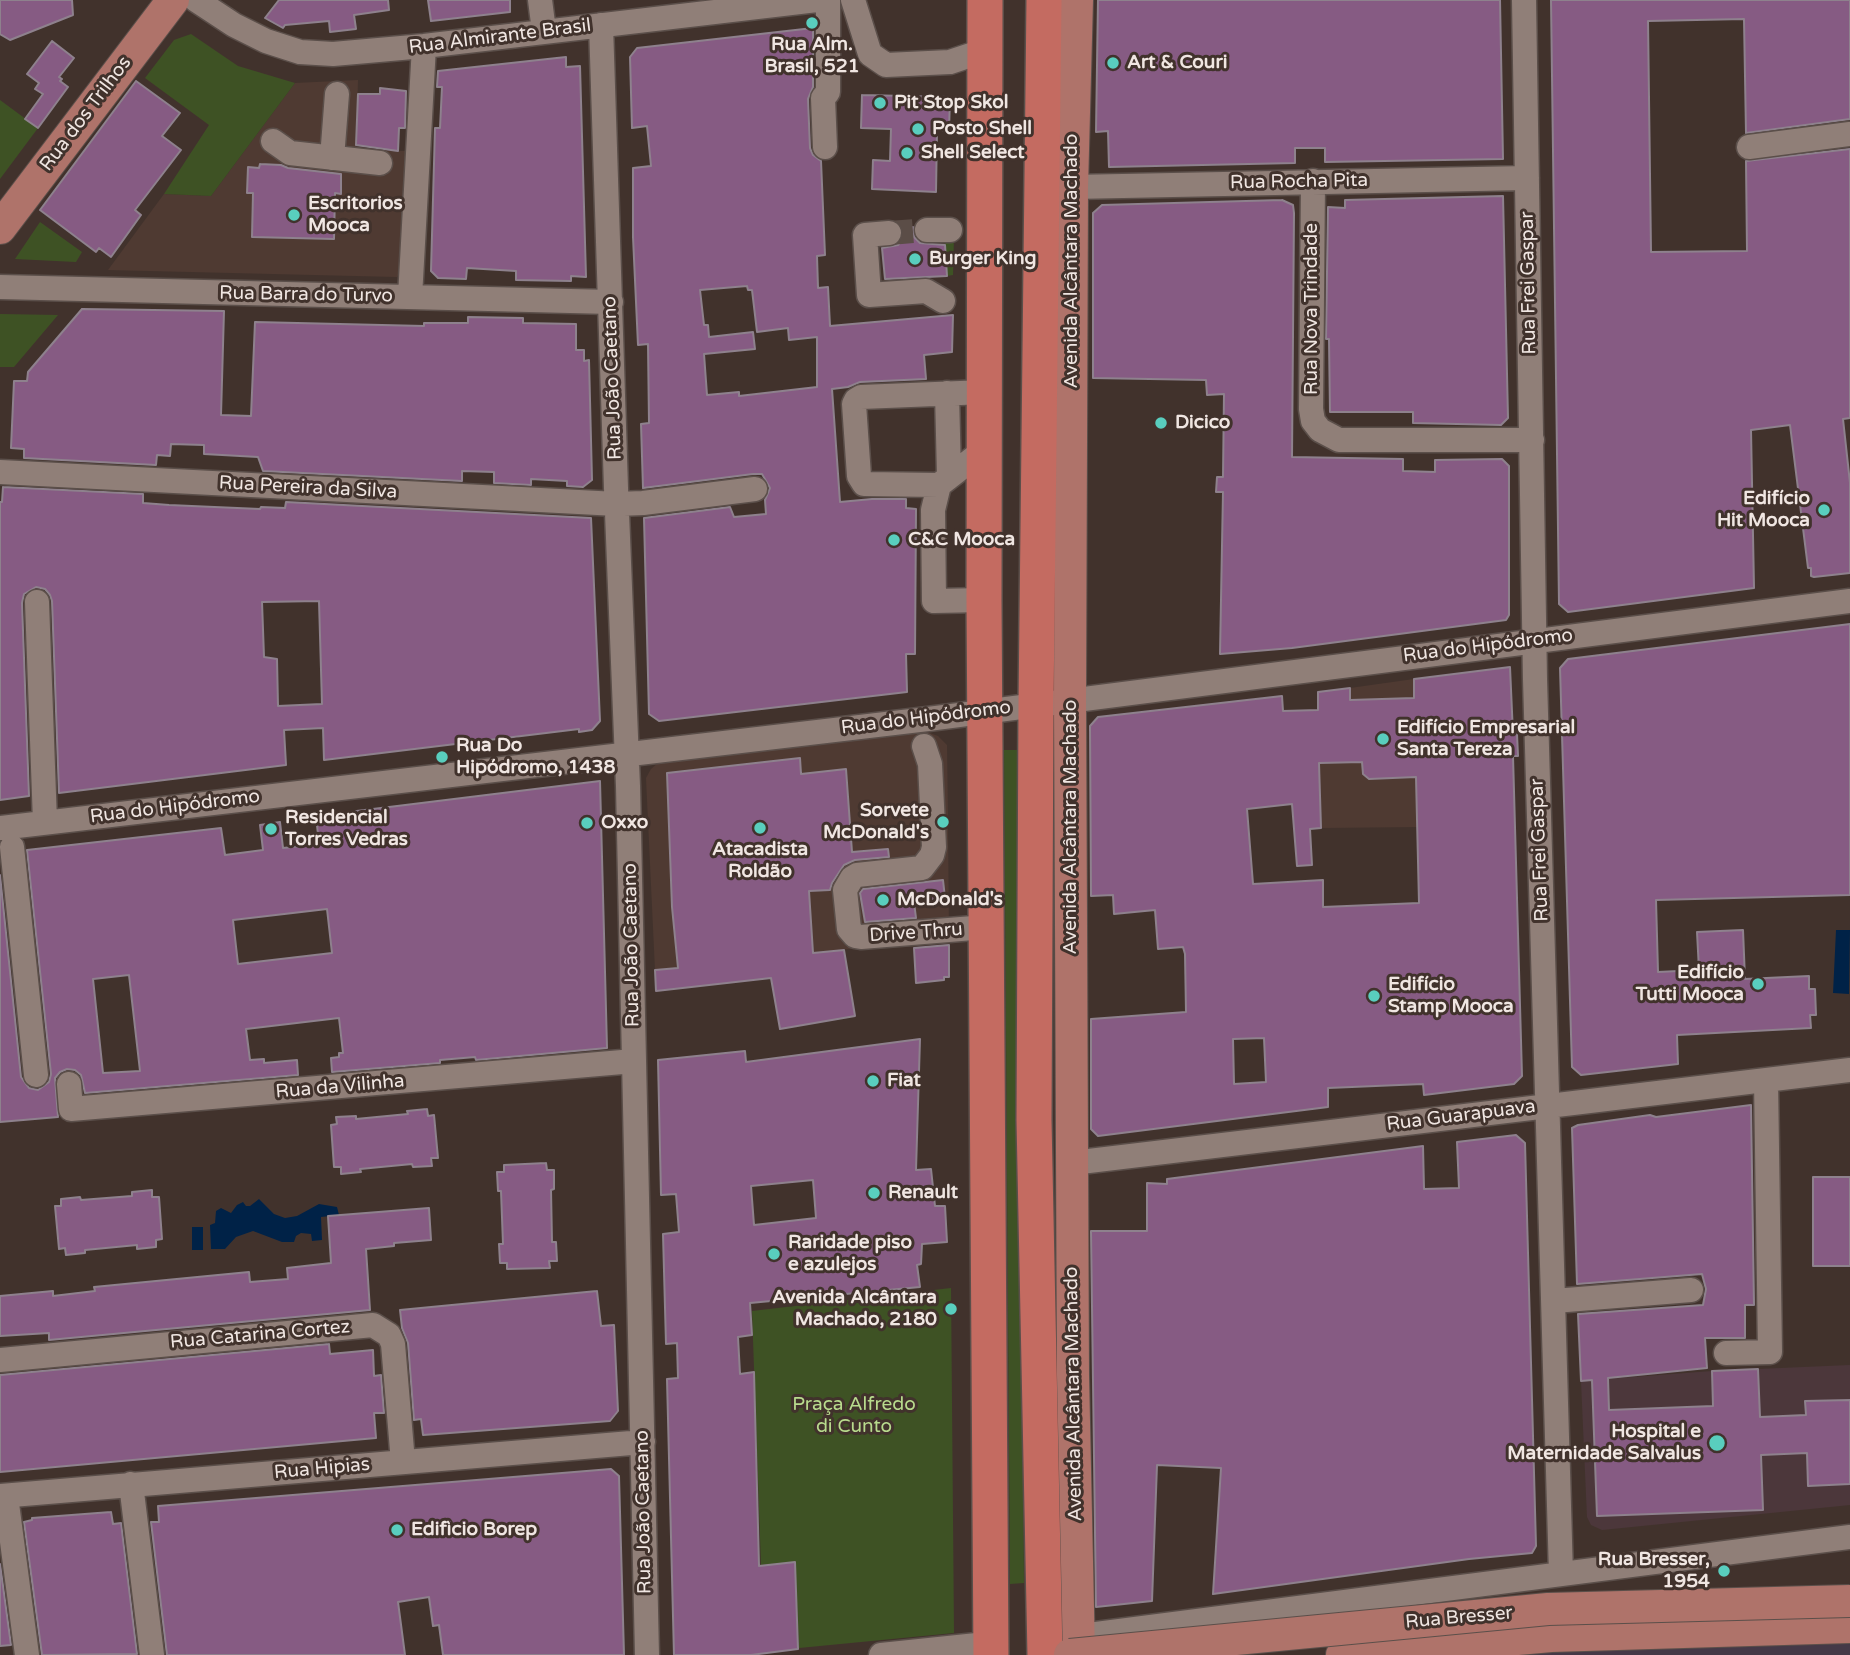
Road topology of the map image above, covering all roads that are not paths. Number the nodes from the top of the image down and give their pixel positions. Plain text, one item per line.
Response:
1 (173, 0) edge
2 (196, 0) edge
3 (540, 0) edge
4 (817, 0) edge
5 (828, 0) edge
6 (853, 0) edge
7 (985, 0) edge
8 (1044, 0) edge
9 (1077, 0) edge
10 (1524, 0) edge
11 (720, 5) edge
12 (601, 25) junction
13 (544, 31) junction
14 (424, 46) junction
15 (986, 50) junction
16 (337, 94) dead end
17 (1850, 134) edge
18 (273, 141) dead end
19 (825, 147) dead end
20 (1749, 147) dead end
21 (332, 158) junction
22 (380, 163) dead end
23 (1527, 177) junction
24 (1313, 181) junction
25 (1072, 187) junction
26 (0, 228) edge
27 (889, 233) tunnel mouth
28 (0, 287) edge
29 (410, 297) junction
30 (943, 301) dead end
31 (611, 302) junction
32 (985, 391) junction
33 (947, 393) junction
34 (1532, 440) junction
35 (984, 450) junction
36 (0, 472) edge
37 (944, 481) junction
38 (755, 489) dead end
39 (617, 504) junction
40 (984, 600) junction
41 (1850, 601) edge
42 (37, 602) dead end
43 (1534, 640) junction
44 (1070, 699) junction
45 (1036, 704) junction
46 (985, 712) junction
47 (924, 746) dead end
48 (627, 755) junction
49 (45, 822) junction
50 (6, 837) edge
51 (986, 927) junction
52 (635, 1062) junction
53 (1850, 1070) edge
54 (36, 1075) dead end
55 (1766, 1080) junction
56 (69, 1083) dead end
57 (1547, 1105) junction
58 (1072, 1163) junction
59 (1691, 1290) dead end
60 (1554, 1301) junction
61 (1726, 1353) dead end
62 (0, 1360) edge
63 (643, 1442) junction
64 (403, 1462) junction
65 (131, 1484) junction
66 (3, 1496) edge
67 (1850, 1537) edge
68 (1561, 1574) junction
69 (1850, 1601) edge
70 (1241, 1616) junction
71 (1850, 1627) edge
72 (1087, 1645) edge
73 (1437, 1646) junction
74 (981, 1652) edge
75 (27, 1655) edge
76 (152, 1655) edge
77 (647, 1655) edge
78 (881, 1655) edge
79 (1045, 1655) edge
80 (1070, 1655) edge
81 (1230, 1655) edge
82 (1254, 1655) edge
83 (1342, 1655) edge
84 (1405, 1655) edge

1 - 26 main road, Rua dos Trilhos
2 - 14 street, Rua Almirante Brasil
3 - 13 street
4 - 11 street, Rua Almirante Brasil
5 - 19 street
6 - 15 street
7 - 15 highway
8 - 45 highway, Avenida Alcântara Machado
9 - 25 main road, Avenida Alcântara Machado
10 - 23 street, Rua Frei Gaspar
11 - 12 street, Rua Almirante Brasil
12 - 13 street, Rua Almirante Brasil
12 - 31 street, Rua João Caetano
13 - 14 street, Rua Almirante Brasil
14 - 29 street
15 - 32 highway
16 - 21 street
17 - 20 street
18 - 21 street
21 - 22 street
23 - 24 street, Rua Rocha Pita
23 - 34 street, Rua Frei Gaspar
24 - 25 street, Rua Rocha Pita
24 - 34 street, Rua Nova Trindade
25 - 44 main road, Avenida Alcântara Machado
27 - 30 street
28 - 29 street, Rua Barra do Turvo
29 - 31 street, Rua Barra do Turvo
31 - 39 street, Rua João Caetano
32 - 33 street
32 - 35 highway
33 - 37 street
33 - 37 street
34 - 43 street, Rua Frei Gaspar
35 - 37 street
35 - 40 highway
36 - 39 street, Rua Pereira da Silva
37 - 40 street
38 - 39 street, Rua Pereira da Silva
39 - 48 street, Rua João Caetano
40 - 46 highway
41 - 43 street, Rua do Hipódromo
42 - 49 street
43 - 44 street, Rua do Hipódromo
43 - 57 street, Rua Frei Gaspar
44 - 45 street, Rua do Hipódromo
44 - 58 main road, Avenida Alcântara Machado
45 - 46 street, Rua do Hipódromo
45 - 79 highway, Avenida Alcântara Machado
46 - 48 street, Rua do Hipódromo
46 - 51 highway
47 - 51 street, Drive Thru
48 - 49 street, Rua do Hipódromo
48 - 52 street, Rua João Caetano
49 - 50 street, Rua do Hipódromo
50 - 54 street
51 - 74 highway
52 - 56 street, Rua da Vilinha
52 - 63 street, Rua João Caetano
53 - 55 street, Rua Guarapuava
55 - 57 street, Rua Guarapuava
55 - 61 street
57 - 58 street, Rua Guarapuava
57 - 60 street, Rua Frei Gaspar
58 - 72 main road, Avenida Alcântara Machado
59 - 60 street
60 - 68 street, Rua Frei Gaspar
62 - 64 street, Rua Catarina Cortez
63 - 64 street, Rua Hipias
63 - 77 street, Rua João Caetano
64 - 65 street, Rua Hipias
65 - 66 street, Rua Hipias
65 - 76 street
66 - 75 street
67 - 68 street, Rua Bresser
68 - 70 street, Rua Bresser
69 - 80 main road, Rua Bresser, bridge
70 - 72 street, Rua Bresser
70 - 81 street
70 - 82 street
71 - 73 main road, Rua Bresser
73 - 83 main road, Rua Bresser
73 - 84 main road
74 - 78 street

